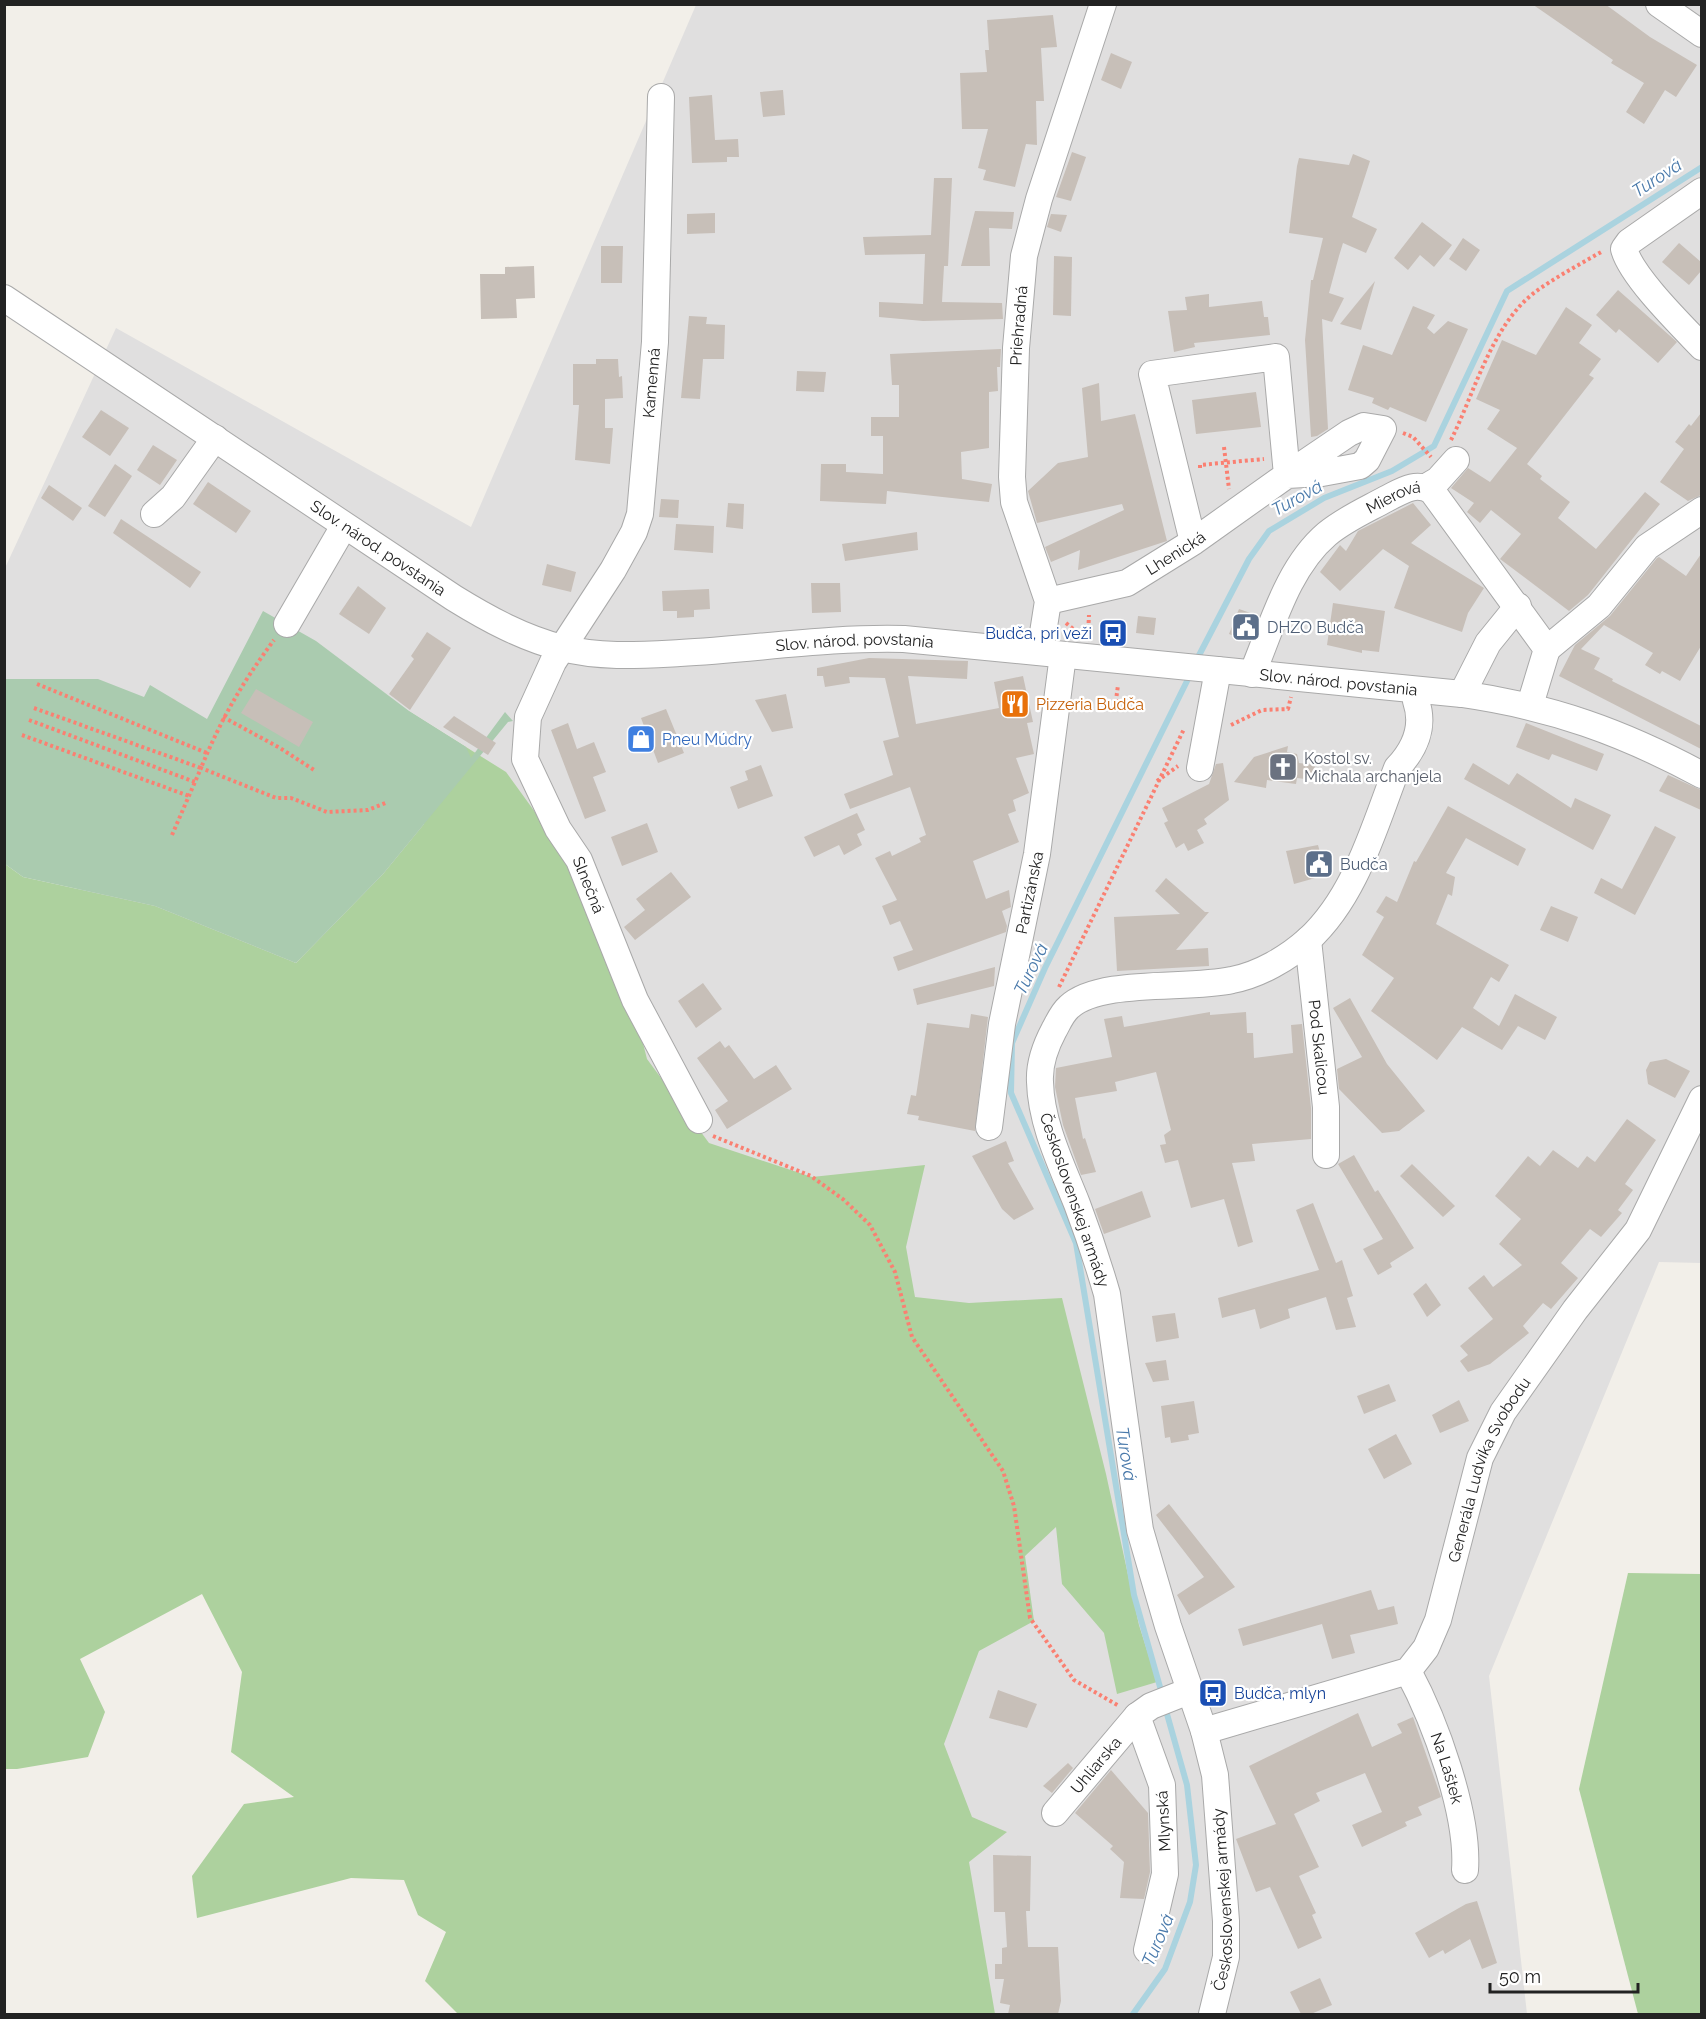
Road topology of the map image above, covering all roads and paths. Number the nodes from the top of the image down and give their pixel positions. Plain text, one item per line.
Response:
1 (1103, 4) edge
2 (1659, 4) edge
3 (1685, 12) edge
4 (1701, 34) edge
5 (661, 97) dead end
6 (1701, 191) edge
7 (1623, 249) junction
8 (4, 298) edge
9 (1701, 347) edge
10 (1413, 437) dead end
11 (215, 438) junction
12 (1224, 447) dead end
13 (1226, 463) junction
14 (1286, 466) junction
15 (1200, 470) dead end
16 (1440, 470) junction
17 (1229, 492) dead end
18 (1701, 510) edge
19 (154, 514) dead end
20 (344, 526) junction
21 (1193, 542) junction
22 (1048, 601) junction
23 (1518, 606) junction
24 (287, 624) joint
25 (562, 648) junction
26 (1547, 649) junction
27 (1052, 654) junction
28 (1212, 670) junction
29 (1252, 674) junction
30 (37, 684) dead end
31 (1119, 685) dead end
32 (1462, 694) junction
33 (1417, 695) junction
34 (1530, 705) junction
35 (34, 708) dead end
36 (1115, 708) dead end
37 (222, 717) junction
38 (29, 720) dead end
39 (1186, 724) dead end
40 (22, 735) dead end
41 (207, 753) junction
42 (201, 768) junction
43 (1200, 768) dead end
44 (314, 770) dead end
45 (1701, 775) edge
46 (195, 782) junction
47 (189, 796) junction
48 (388, 802) dead end
49 (172, 835) dead end
50 (1308, 940) junction
51 (1054, 996) dead end
52 (1701, 1099) edge
53 (699, 1120) joint
54 (989, 1127) dead end
55 (1326, 1155) dead end
56 (1408, 1671) junction
57 (1182, 1694) junction
58 (1144, 1711) junction
59 (1204, 1731) junction
60 (1055, 1813) dead end
61 (1465, 1870) dead end
62 (1147, 1950) dead end
63 (1212, 2014) edge

1 - 22 street, Priehradná
2 - 3 street
3 - 4 street
5 - 25 street, Kamenná
6 - 7 street
7 - 9 street
7 - 16 path
8 - 11 street, Slov. národ. povstania
10 - 16 path
11 - 19 street
11 - 20 street, Slov. národ. povstania
12 - 13 path
13 - 14 path
13 - 15 path
13 - 17 path
14 - 21 street, Lhenická
14 - 21 street
16 - 23 street, Mierová
16 - 29 street, Mierová
18 - 26 street
20 - 24 street
20 - 25 street, Slov. národ. povstania
21 - 22 street, Lhenická
22 - 27 street, Priehradná
23 - 26 street, Mierová
23 - 32 street
24 - 37 path
25 - 27 street, Slov. národ. povstania
25 - 53 street, Slnečná
26 - 34 street
27 - 28 street, Slov. národ. povstania
27 - 54 street, Partizánska
28 - 29 street, Slov. národ. povstania
28 - 43 street
29 - 33 street, Slov. národ. povstania
30 - 41 path
31 - 36 path
32 - 33 street, Slov. národ. povstania
32 - 34 street, Slov. národ. povstania
33 - 50 street, Československej armády
34 - 45 street, Slov. národ. povstania
35 - 42 path
37 - 41 path
37 - 44 path
38 - 46 path
39 - 51 path
40 - 47 path
41 - 42 path
42 - 46 path
42 - 48 path
46 - 47 path
47 - 49 path
50 - 55 street, Pod Skalicou
50 - 57 street, Československej armády
52 - 56 street, Generála Ludvika Svobodu
53 - 58 path
56 - 59 street
56 - 61 street, Na Laštek
57 - 58 street
57 - 59 street, Československej armády
58 - 60 street, Uhliarska
58 - 62 street, Mlynská
59 - 63 street, Československej armády

